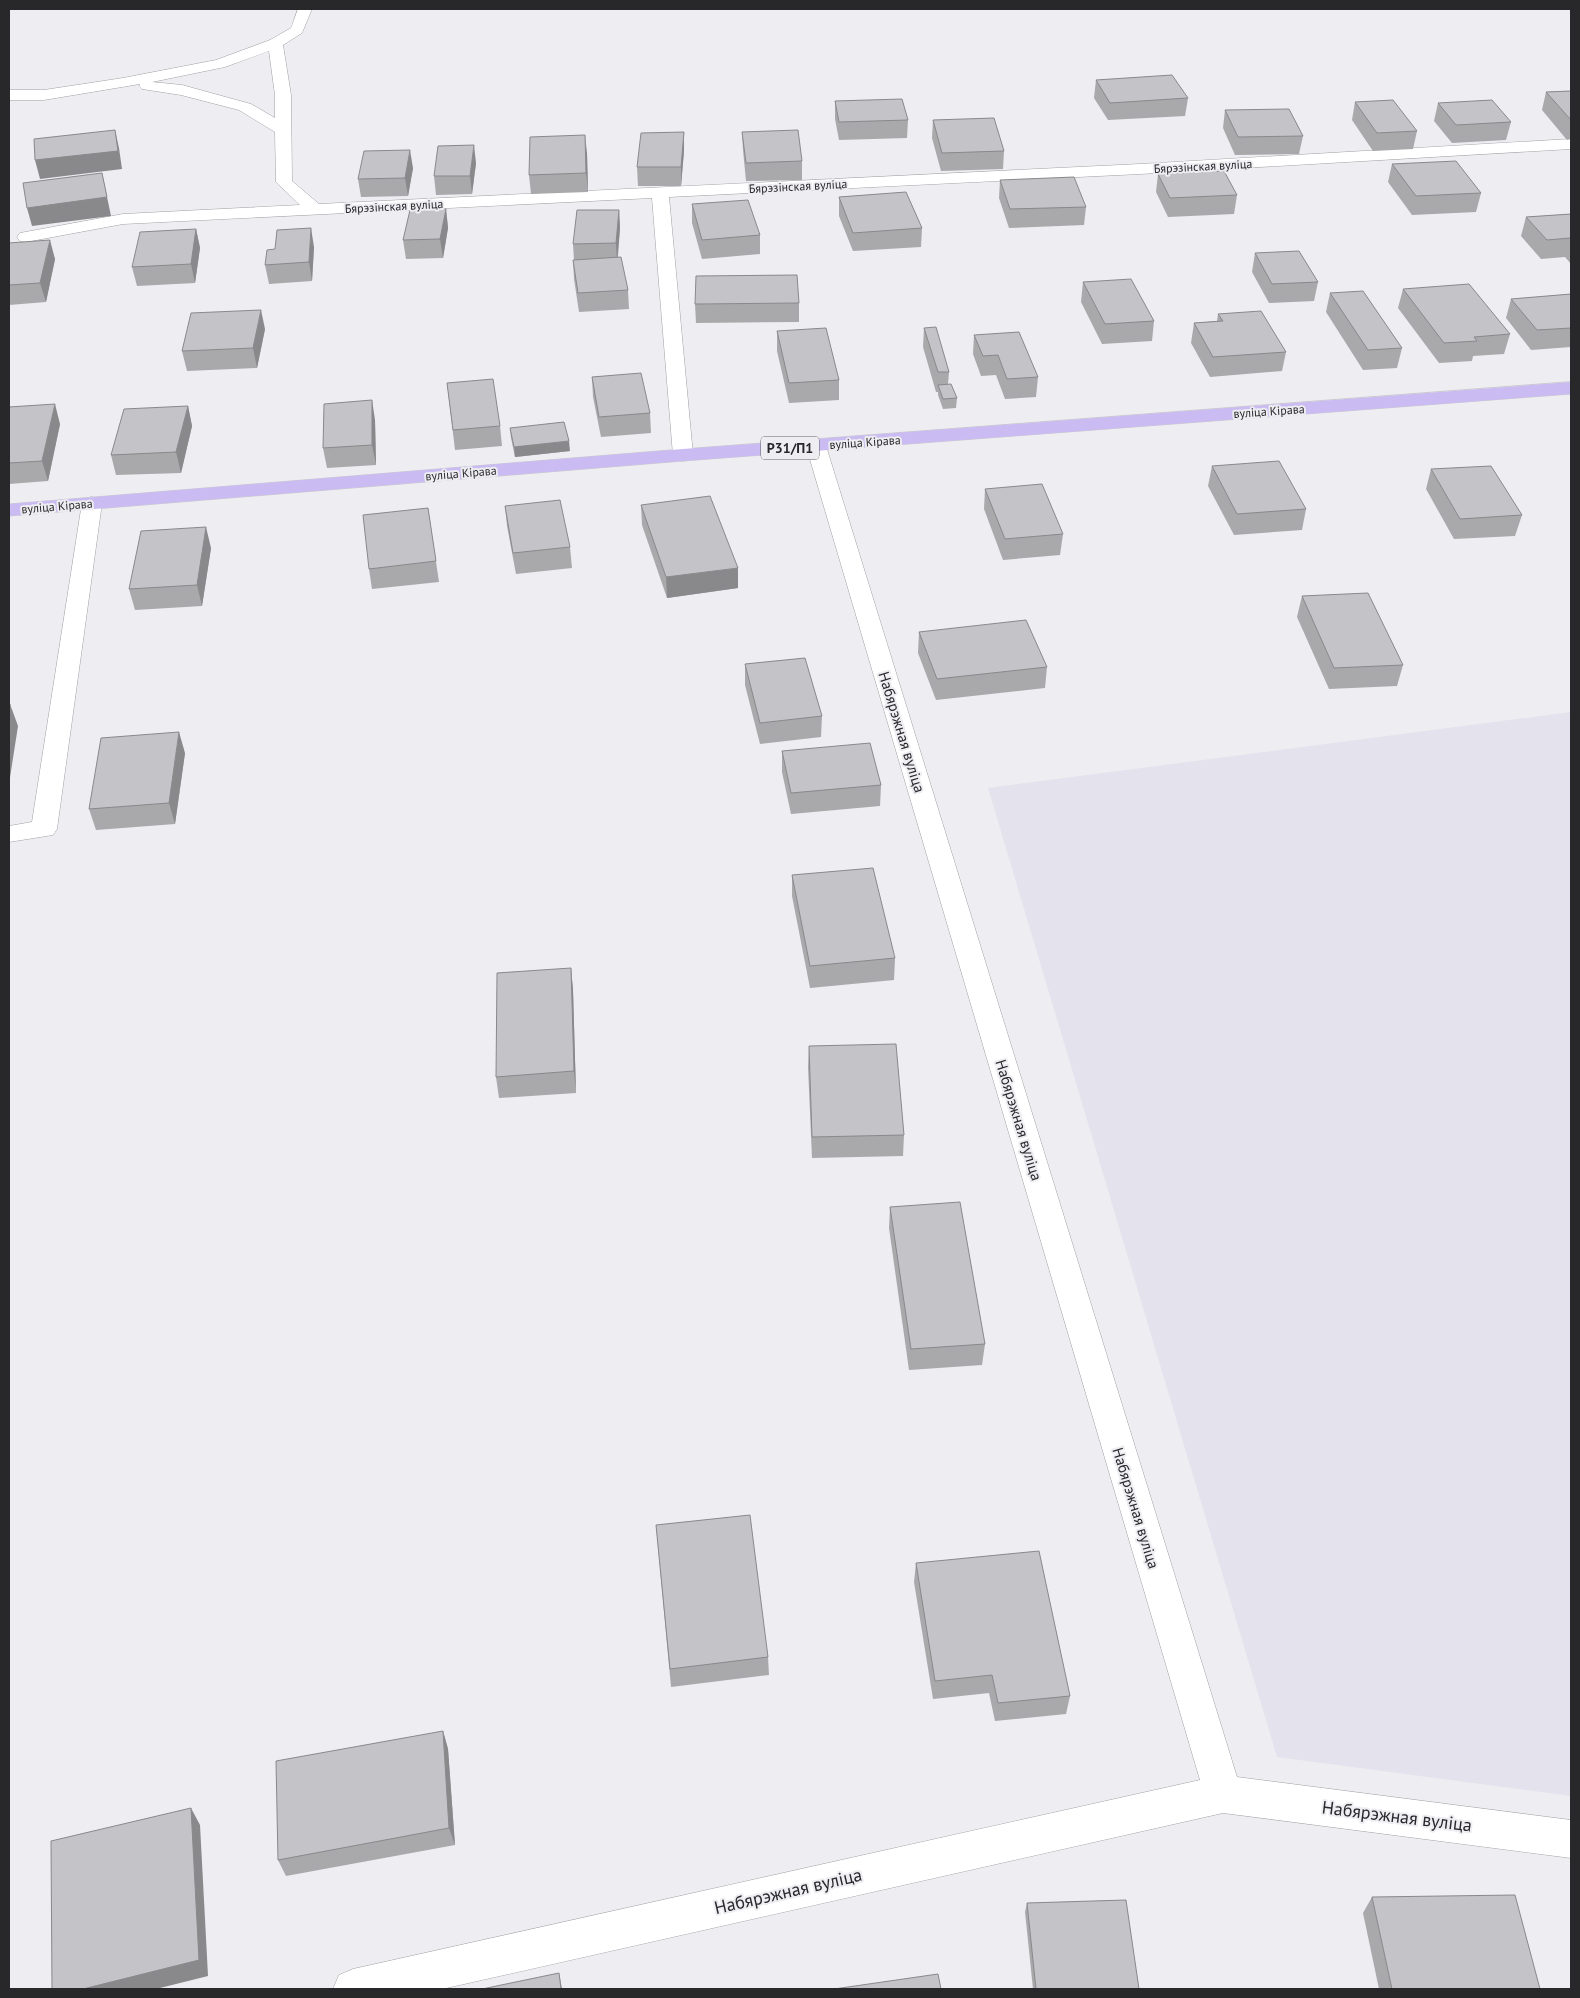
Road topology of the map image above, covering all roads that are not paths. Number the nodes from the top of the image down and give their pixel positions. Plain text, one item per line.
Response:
1 (305, 9) edge
2 (275, 44) junction
3 (123, 83) junction
4 (9, 95) edge
5 (284, 130) junction
6 (1571, 144) edge
7 (660, 193) junction
8 (315, 210) junction
9 (26, 237) edge
10 (1571, 388) edge
11 (816, 446) junction
12 (683, 456) junction
13 (92, 503) junction
14 (9, 510) edge
15 (9, 834) edge
16 (1223, 1794) junction
17 (1571, 1839) edge
18 (353, 1989) edge

1 - 2 street
2 - 3 street
2 - 5 street
3 - 4 street
3 - 5 street
5 - 8 street
6 - 7 street, Бярэзінская вуліца
7 - 8 street, Бярэзінская вуліца
7 - 12 street
8 - 9 street, Бярэзінская вуліца
10 - 11 main road, вуліца Кірава / Р31/П1
11 - 12 main road, вуліца Кірава / Р31/П1
11 - 16 street, Набярэжная вуліца
12 - 13 main road, вуліца Кірава / Р31/П1
13 - 14 main road, вуліца Кірава / Р31/П1
13 - 15 street
16 - 17 street, Набярэжная вуліца
16 - 18 street, Набярэжная вуліца

